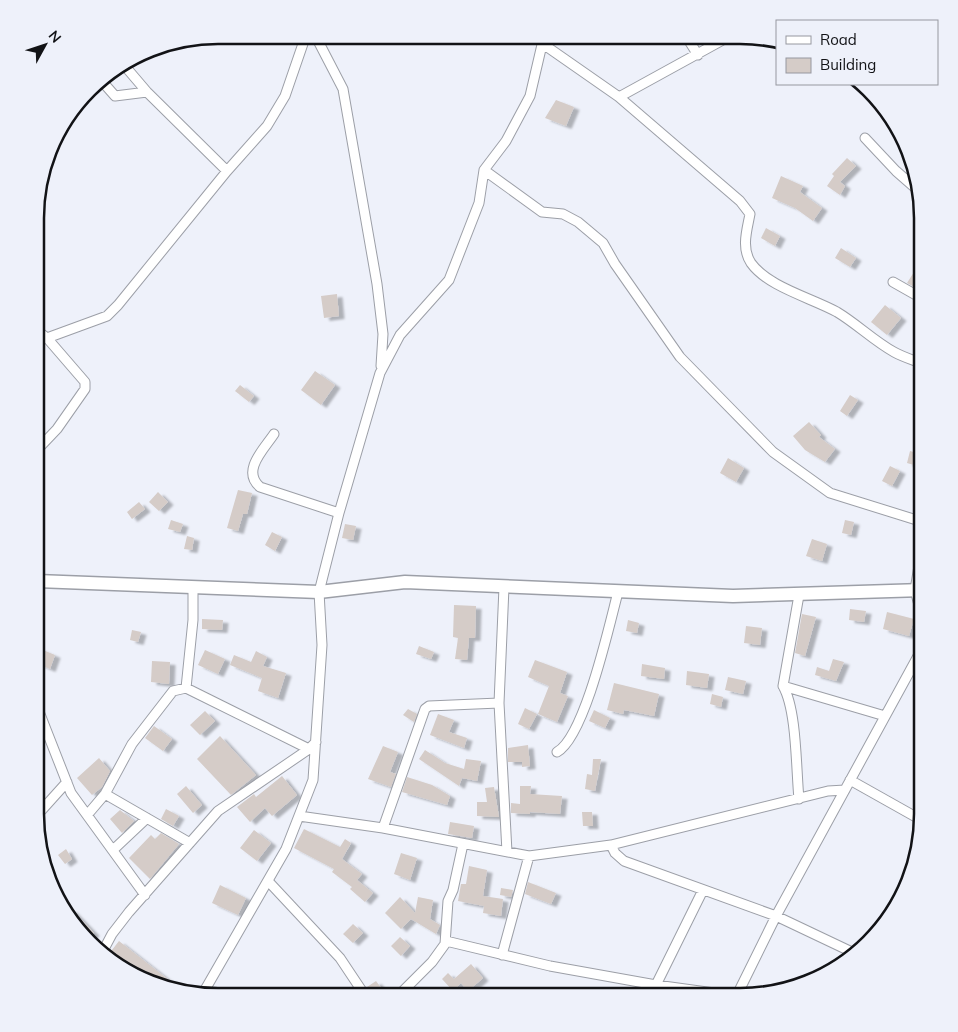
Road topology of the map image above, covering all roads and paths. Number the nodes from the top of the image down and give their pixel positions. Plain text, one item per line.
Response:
1 (303, 44) edge
2 (320, 44) edge
3 (543, 44) edge
4 (549, 44) edge
5 (691, 44) edge
6 (717, 44) edge
7 (698, 55) junction
8 (128, 69) edge
9 (105, 85) edge
10 (147, 92) junction
11 (619, 97) junction
12 (865, 138) dead end
13 (484, 170) junction
14 (227, 171) junction
15 (911, 184) edge
16 (892, 282) dead end
17 (914, 294) edge
18 (44, 336) edge
19 (47, 338) junction
20 (914, 360) edge
21 (380, 374) junction
22 (274, 434) dead end
23 (44, 442) edge
24 (339, 513) junction
25 (914, 519) edge
26 (44, 581) edge
27 (504, 587) junction
28 (193, 588) junction
29 (914, 590) edge
30 (320, 592) junction
31 (618, 592) junction
32 (799, 595) junction
33 (914, 663) edge
34 (784, 686) junction
35 (186, 688) junction
36 (498, 703) junction
37 (885, 716) junction
38 (44, 724) edge
39 (312, 745) junction
40 (557, 752) dead end
41 (850, 780) junction
42 (67, 782) junction
43 (845, 790) junction
44 (105, 794) junction
45 (799, 799) junction
46 (44, 808) edge
47 (88, 814) junction
48 (914, 815) edge
49 (299, 816) junction
50 (147, 818) junction
51 (382, 828) junction
52 (190, 843) junction
53 (463, 844) junction
54 (611, 844) junction
55 (113, 850) junction
56 (507, 852) junction
57 (529, 856) junction
58 (268, 881) junction
59 (703, 890) junction
60 (145, 895) junction
61 (776, 916) junction
62 (446, 941) junction
63 (105, 947) edge
64 (848, 950) edge
65 (502, 955) junction
66 (656, 985) junction
67 (206, 988) edge
68 (360, 988) edge
69 (405, 988) edge
70 (678, 988) edge
71 (740, 988) edge

1 - 14 street
2 - 21 street
3 - 13 street
4 - 11 street
5 - 7 street
6 - 7 street
7 - 11 street
8 - 10 street
9 - 10 street
10 - 14 street
11 - 20 street
12 - 15 street
13 - 21 street
13 - 25 street
14 - 19 street
16 - 17 street
18 - 19 street
19 - 23 street
21 - 24 street
22 - 24 street
24 - 30 street
26 - 28 street
27 - 30 street
27 - 31 street
27 - 36 street
28 - 30 street
28 - 35 street
29 - 32 street
30 - 39 street
31 - 32 street
31 - 40 street
32 - 34 street
33 - 37 street
34 - 37 street
34 - 45 street
35 - 39 street
35 - 44 street
36 - 51 street
36 - 56 street
37 - 41 street
38 - 42 street
39 - 49 street
39 - 52 street
41 - 43 street
41 - 48 street
42 - 46 street
42 - 47 street
43 - 45 street
43 - 61 street
44 - 47 street
44 - 50 street
45 - 54 street
47 - 55 street
49 - 51 street
49 - 58 street
50 - 52 street
50 - 55 street
51 - 53 street
52 - 60 street
53 - 56 street
53 - 62 street
54 - 57 street
54 - 59 street
55 - 60 street
56 - 57 street
57 - 65 street
58 - 67 street
58 - 68 street
59 - 61 street
59 - 66 street
60 - 63 street
61 - 64 street
61 - 71 street
62 - 65 street
62 - 69 street
65 - 66 street
66 - 70 street

